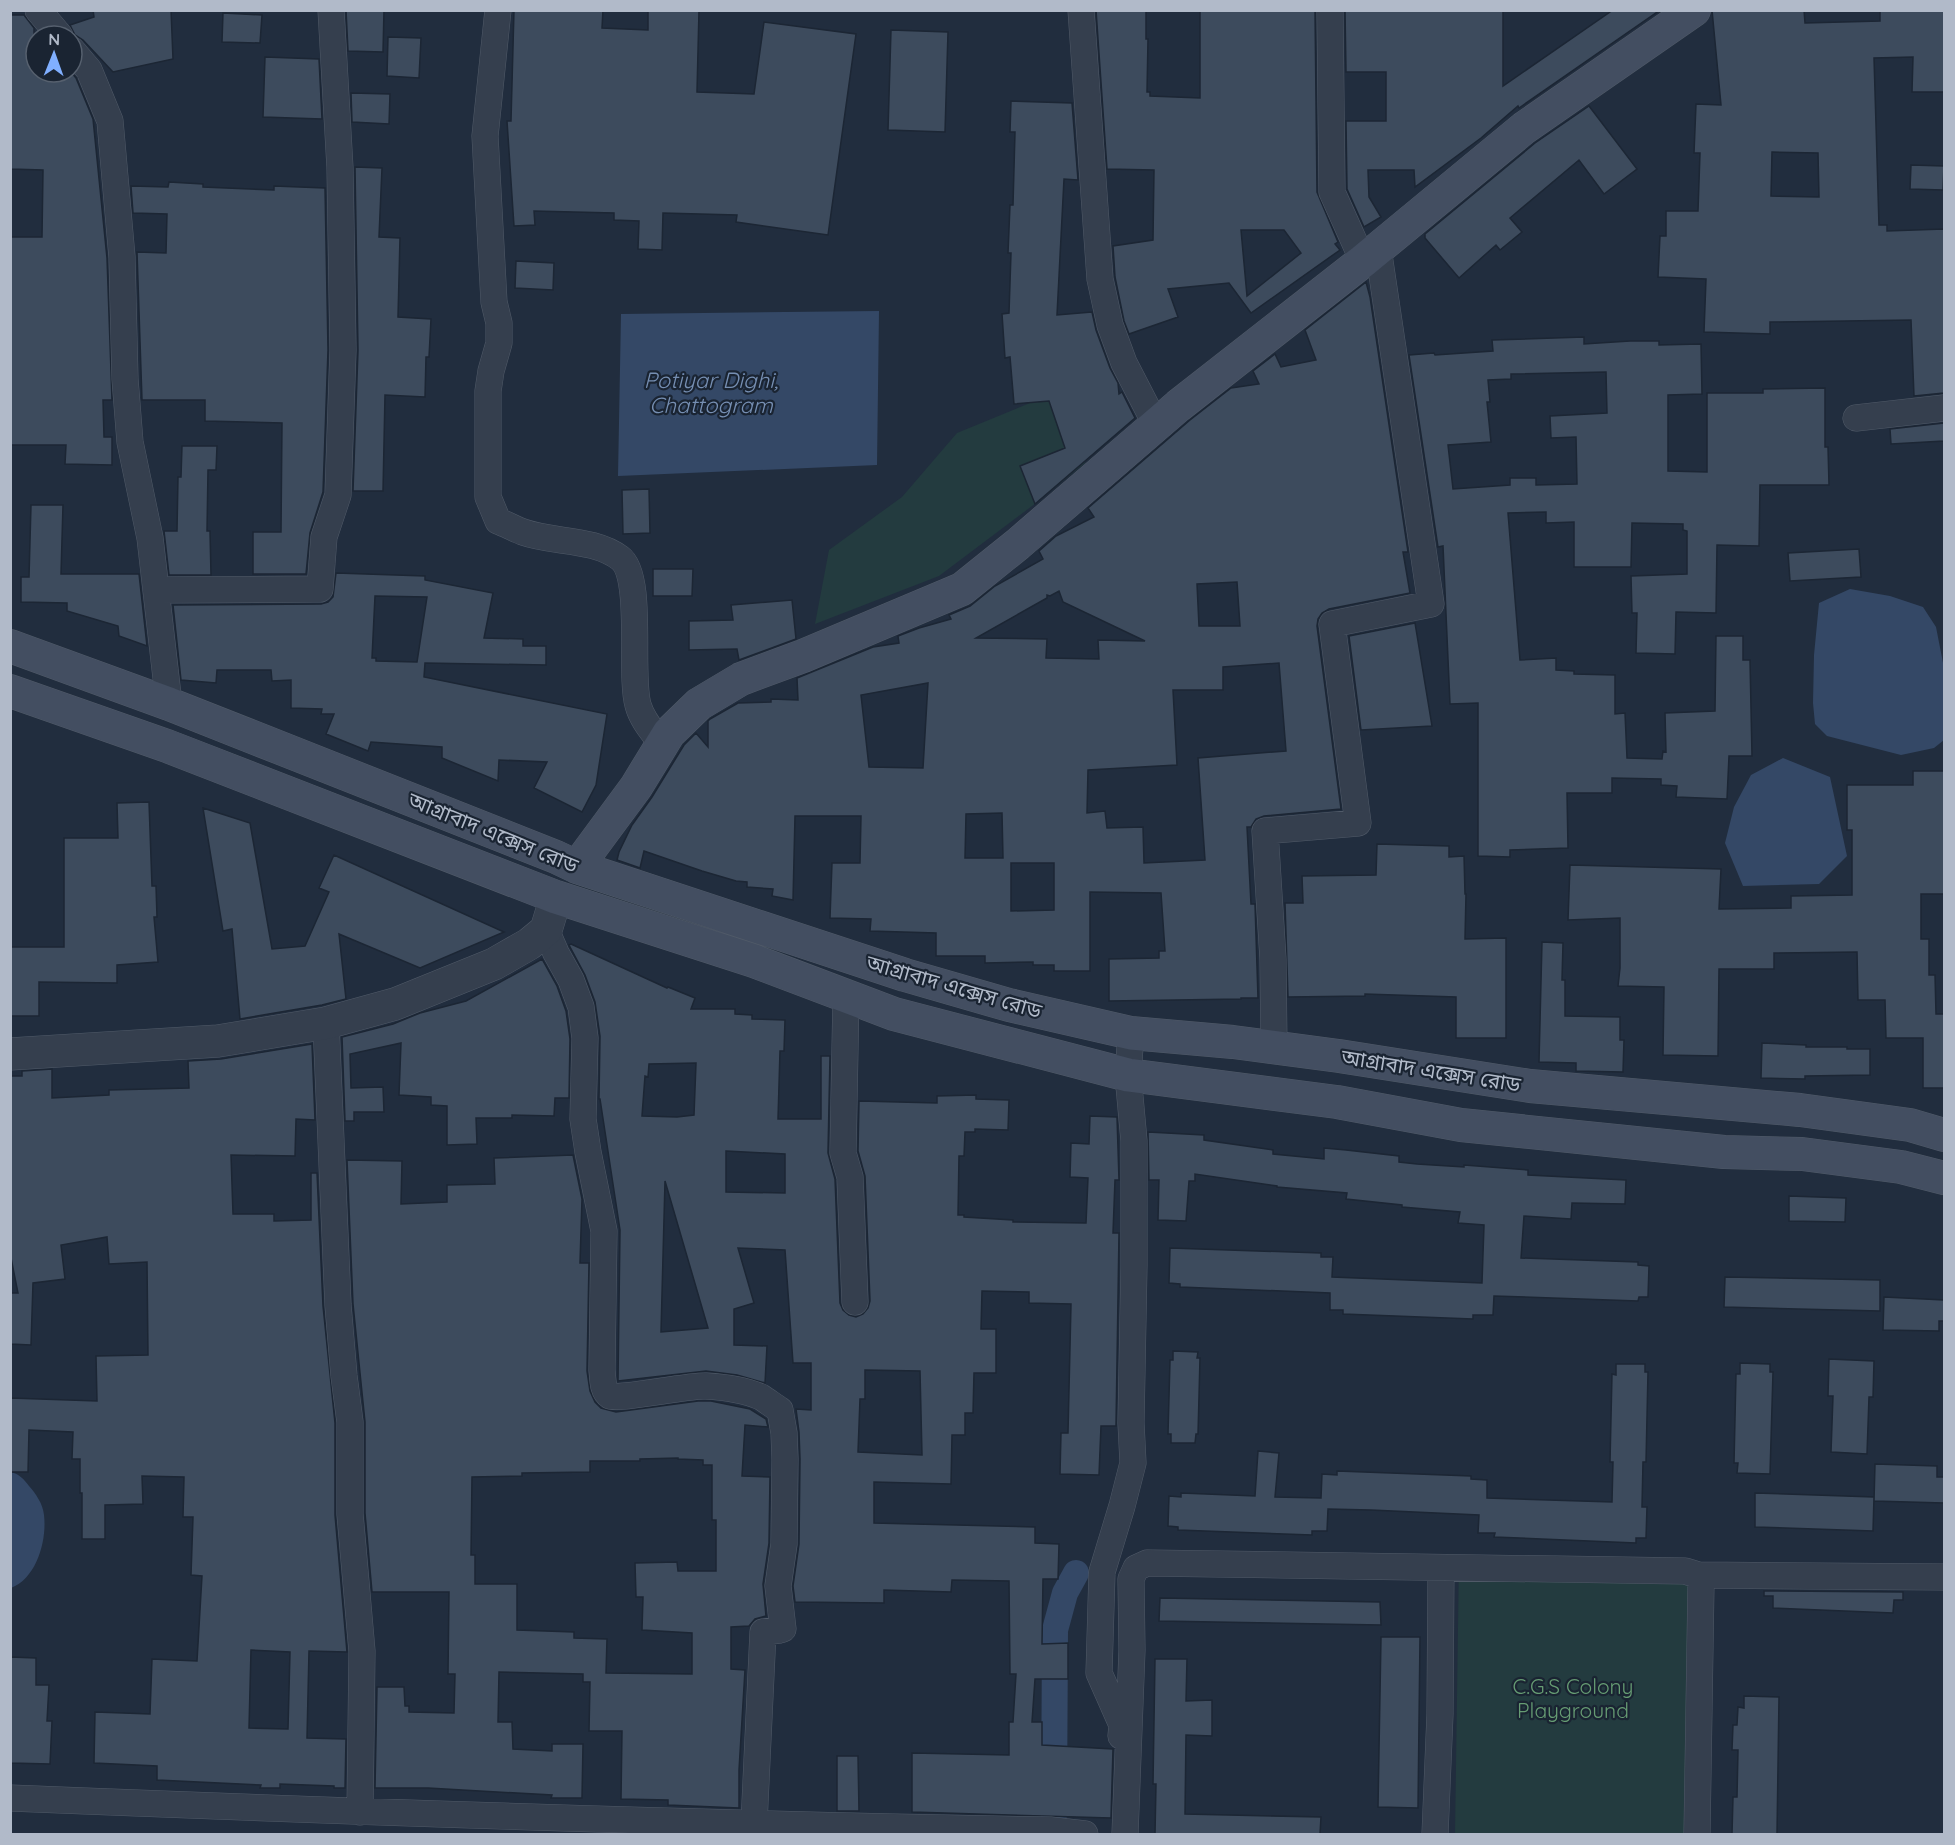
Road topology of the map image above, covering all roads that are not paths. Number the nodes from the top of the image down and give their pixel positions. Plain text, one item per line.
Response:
1 (38, 10) edge
2 (330, 10) edge
3 (498, 10) edge
4 (1081, 10) edge
5 (1330, 10) edge
6 (1694, 10) edge
7 (50, 24) edge
8 (84, 64) edge
9 (1370, 254) junction
10 (1944, 408) edge
11 (1856, 418) dead end
12 (1156, 425) junction
13 (157, 590) junction
14 (10, 646) edge
15 (10, 691) edge
16 (168, 704) junction
17 (662, 744) junction
18 (577, 867) junction
19 (556, 897) junction
20 (546, 930) junction
21 (846, 996) junction
22 (326, 1023) junction
23 (1131, 1033) junction
24 (1274, 1047) junction
25 (10, 1054) edge
26 (1128, 1075) junction
27 (1944, 1135) edge
28 (1944, 1178) edge
29 (855, 1302) dead end
30 (1442, 1568) junction
31 (1698, 1575) junction
32 (1944, 1577) edge
33 (10, 1798) edge
34 (360, 1812) junction
35 (754, 1824) junction
36 (1085, 1834) edge
37 (1104, 1834) edge
38 (1125, 1834) edge
39 (1436, 1834) edge
40 (1697, 1834) edge

1 - 7 street
2 - 13 street
3 - 17 street
4 - 12 street
5 - 9 street
6 - 9 main road
8 - 13 street
9 - 12 main road
9 - 24 street
10 - 11 street
12 - 17 main road
13 - 16 street
14 - 16 main road, আগ্রাবাদ এক্সেস রোড
15 - 19 main road, আগ্রাবাদ এক্সেস রোড
16 - 18 main road, আগ্রাবাদ এক্সেস রোড
17 - 18 main road
18 - 23 main road, আগ্রাবাদ এক্সেস রোড
19 - 20 street
19 - 21 main road, আগ্রাবাদ এক্সেস রোড
20 - 22 street
20 - 35 street
21 - 26 main road, আগ্রাবাদ এক্সেস রোড
21 - 29 street
22 - 25 street
22 - 34 street
23 - 24 main road, আগ্রাবাদ এক্সেস রোড
23 - 26 street
24 - 27 main road, আগ্রাবাদ এক্সেস রোড
26 - 28 main road, আগ্রাবাদ এক্সেস রোড
26 - 37 street
30 - 31 street
30 - 38 street
30 - 39 street
31 - 32 street
31 - 40 street
33 - 34 street
34 - 35 street
35 - 36 street

